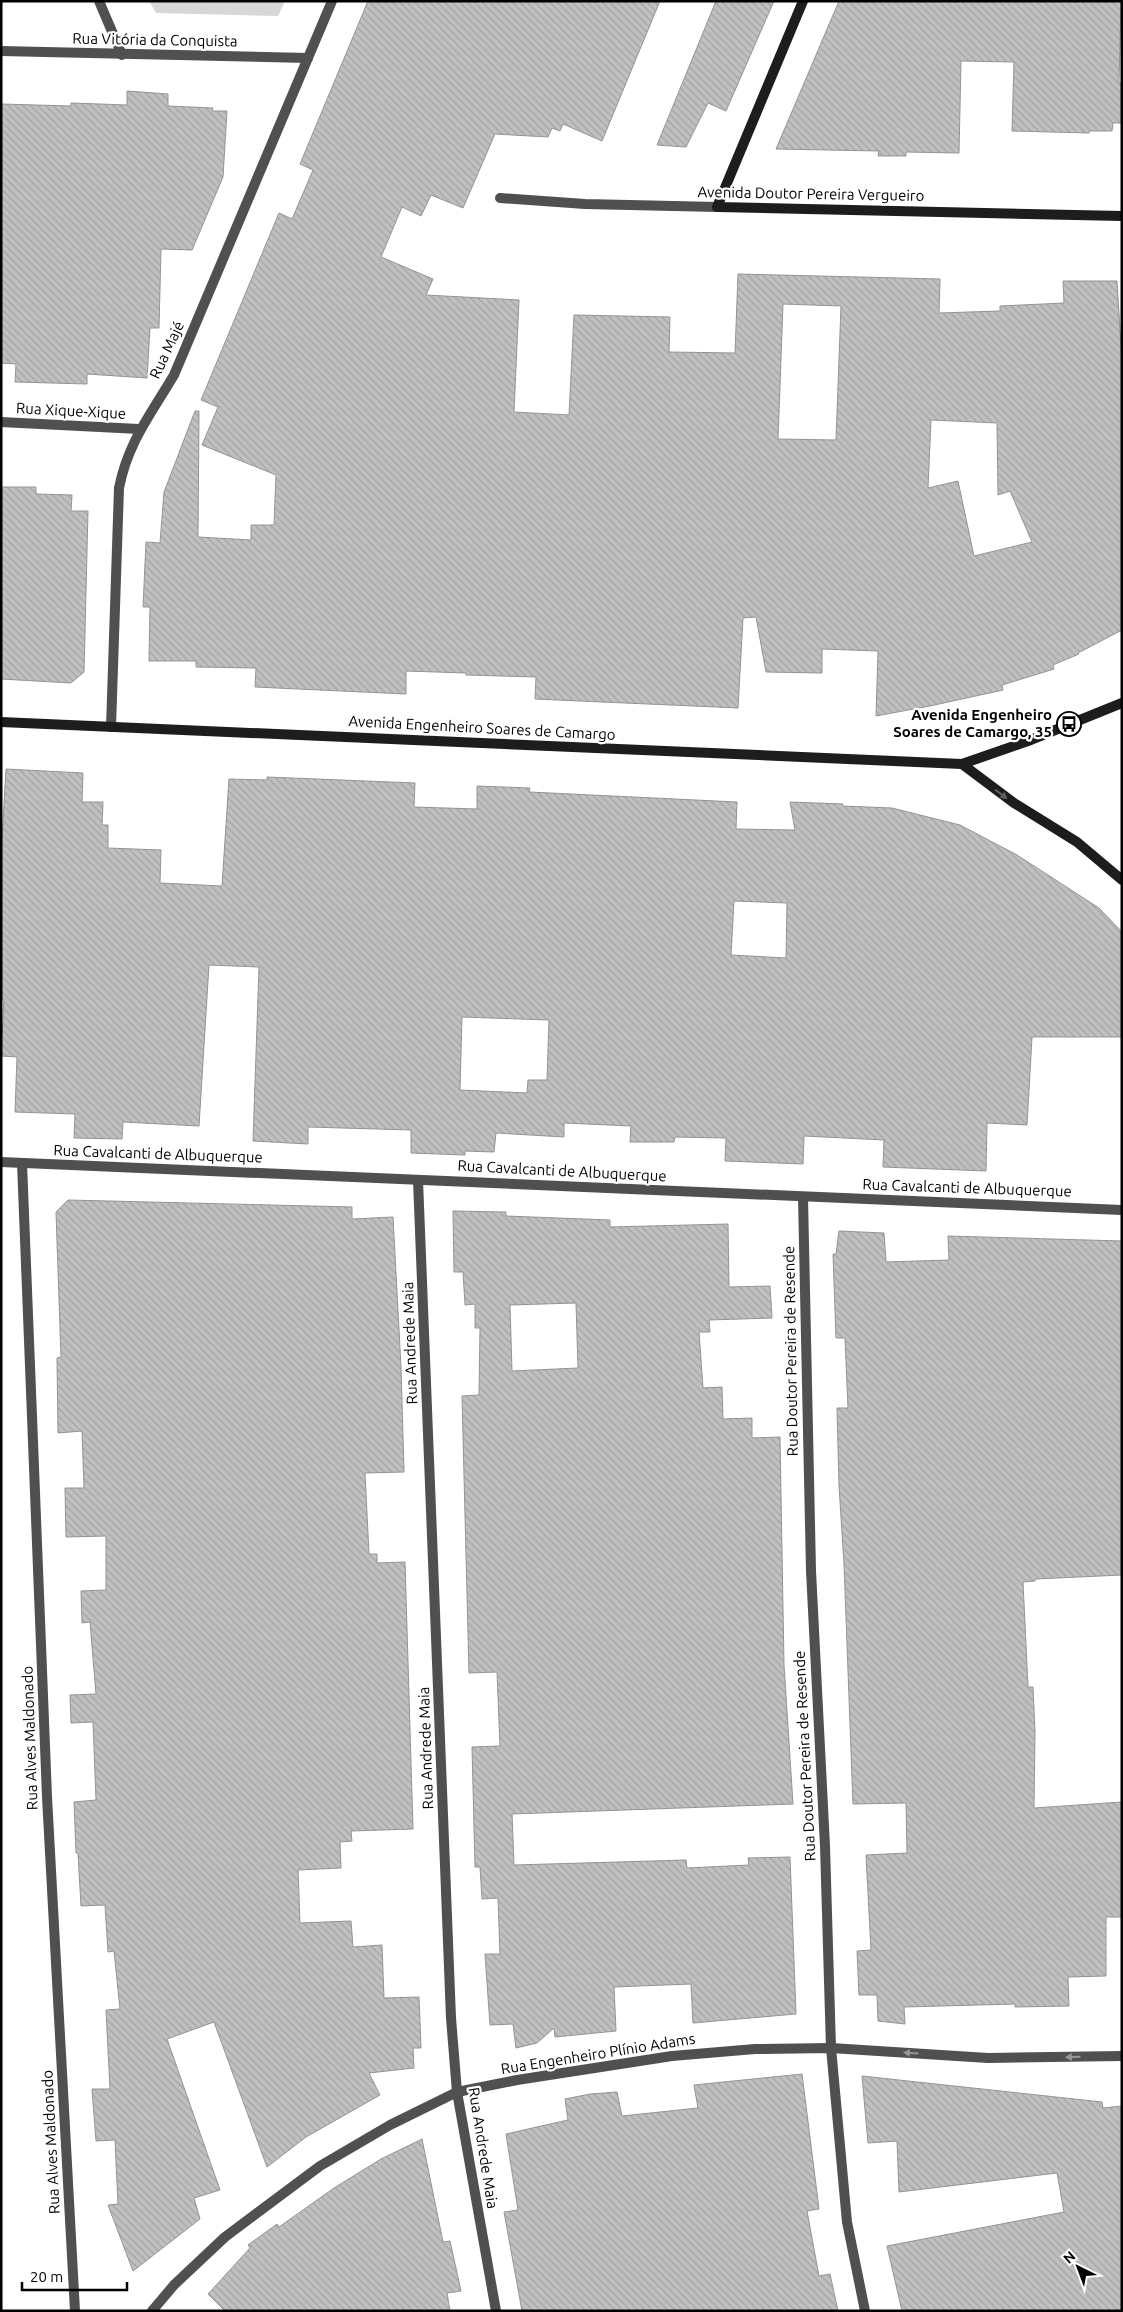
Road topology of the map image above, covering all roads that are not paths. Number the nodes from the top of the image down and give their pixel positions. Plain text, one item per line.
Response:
1 (99, 1) edge
2 (332, 1) edge
3 (803, 1) edge
4 (1, 51) edge
5 (122, 55) junction
6 (308, 58) junction
7 (500, 198) dead end
8 (717, 207) junction
9 (1122, 216) edge
10 (1, 422) edge
11 (139, 429) junction
12 (1122, 703) edge
13 (1, 722) edge
14 (111, 727) junction
15 (962, 764) junction
16 (1122, 880) edge
17 (1, 1162) edge
18 (22, 1163) junction
19 (418, 1180) junction
20 (803, 1197) junction
21 (1122, 1210) edge
22 (831, 2048) junction
23 (1122, 2056) edge
24 (457, 2092) junction
25 (75, 2311) edge
26 (152, 2311) edge
27 (496, 2311) edge
28 (865, 2311) edge

1 - 5 street
2 - 6 street, Rua Majé
3 - 8 street
4 - 5 street, Rua Vitória da Conquista
5 - 6 street, Rua Vitória da Conquista
6 - 11 street, Rua Majé
7 - 8 street, Avenida Doutor Pereira Vergueiro
8 - 9 street, Avenida Doutor Pereira Vergueiro
10 - 11 street, Rua Xique-Xique
11 - 14 street, Rua Majé
12 - 15 street
13 - 14 street, Avenida Engenheiro Soares de Camargo
14 - 15 street, Avenida Engenheiro Soares de Camargo
15 -> 16 street
17 - 18 street, Rua Cavalcanti de Albuquerque
18 - 19 street, Rua Cavalcanti de Albuquerque
18 - 25 street, Rua Alves Maldonado
19 - 20 street, Rua Cavalcanti de Albuquerque
19 - 24 street, Rua Andrede Maia
20 - 21 street, Rua Cavalcanti de Albuquerque
20 - 22 street, Rua Doutor Pereira de Resende
23 -> 22 street, Rua Engenheiro Plínio Adams
22 - 24 street, Rua Engenheiro Plínio Adams
22 - 28 street, Rua Doutor Pereira de Resende
24 - 26 street, Rua Engenheiro Plínio Adams
24 - 27 street, Rua Andrede Maia

